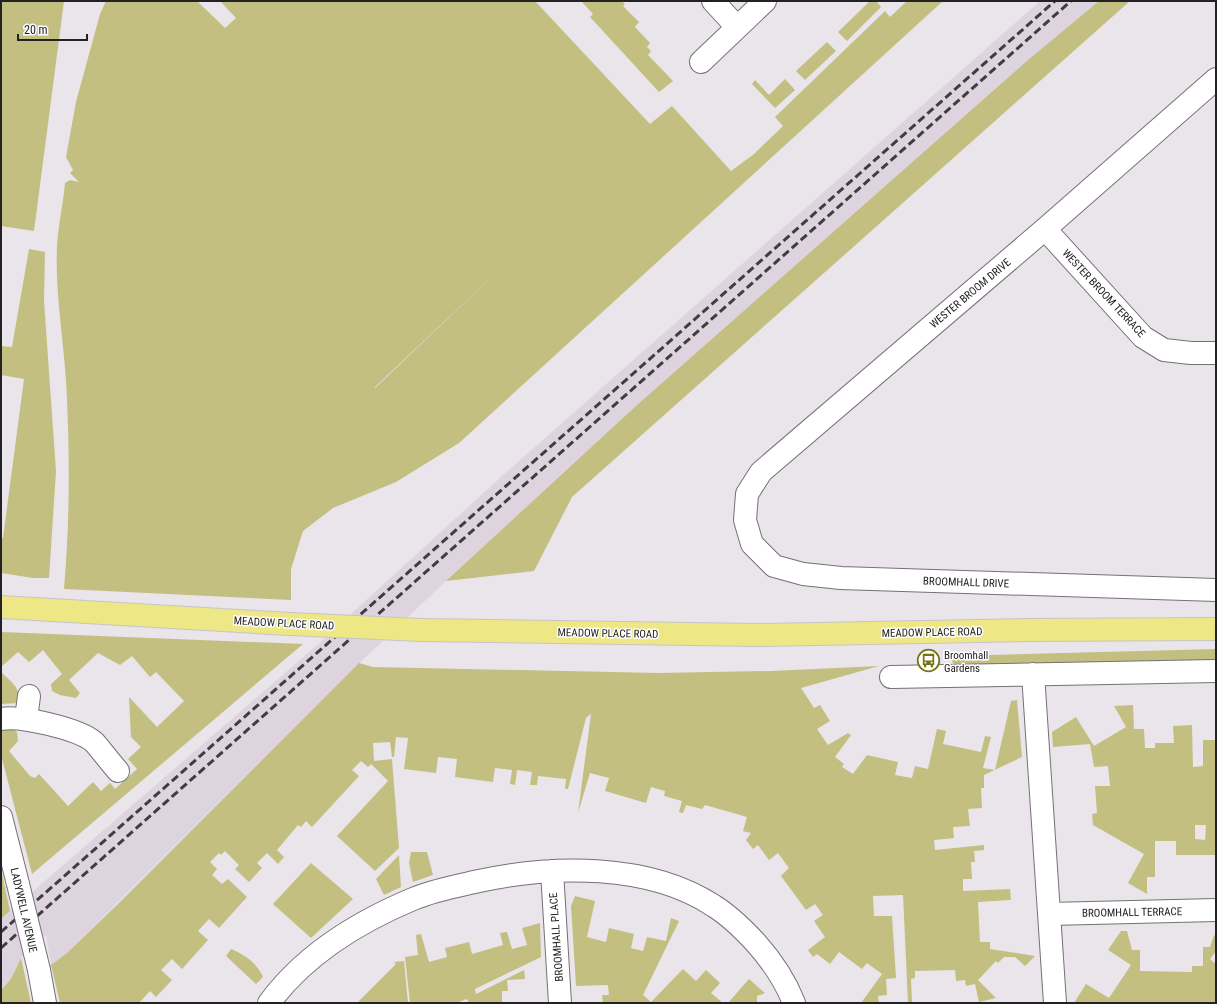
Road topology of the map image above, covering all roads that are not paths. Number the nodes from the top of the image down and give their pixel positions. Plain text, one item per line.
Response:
1 (713, 1) edge
2 (765, 1) edge
3 (736, 26) junction
4 (701, 62) dead end
5 (1216, 79) edge
6 (1045, 229) junction
7 (1216, 354) edge
8 (745, 520) joint
9 (1216, 590) edge
10 (1, 607) edge
11 (1216, 630) edge
12 (1216, 671) edge
13 (1033, 674) junction
14 (891, 677) dead end
15 (29, 696) dead end
16 (26, 719) junction
17 (1, 720) edge
18 (118, 771) dead end
19 (1, 817) edge
20 (552, 871) junction
21 (1216, 910) edge
22 (1049, 914) junction
23 (46, 1003) edge
24 (269, 1003) edge
25 (560, 1003) edge
26 (794, 1003) edge
27 (1055, 1003) edge

1 - 3 street
2 - 3 street
3 - 4 street
5 - 6 street, WESTER BROOM DRIVE
6 - 7 street, WESTER BROOM TERRACE
6 - 8 street, WESTER BROOM DRIVE
8 - 9 street, BROOMHALL DRIVE
10 - 11 main road, MEADOW PLACE ROAD, bridge
12 - 13 street
13 - 14 street
13 - 22 street
15 - 16 street
16 - 17 street
16 - 18 street
19 - 23 street, LADYWELL AVENUE, bridge
20 - 24 street
20 - 25 street, BROOMHALL PLACE
20 - 26 street
21 - 22 street, BROOMHALL TERRACE
22 - 27 street

